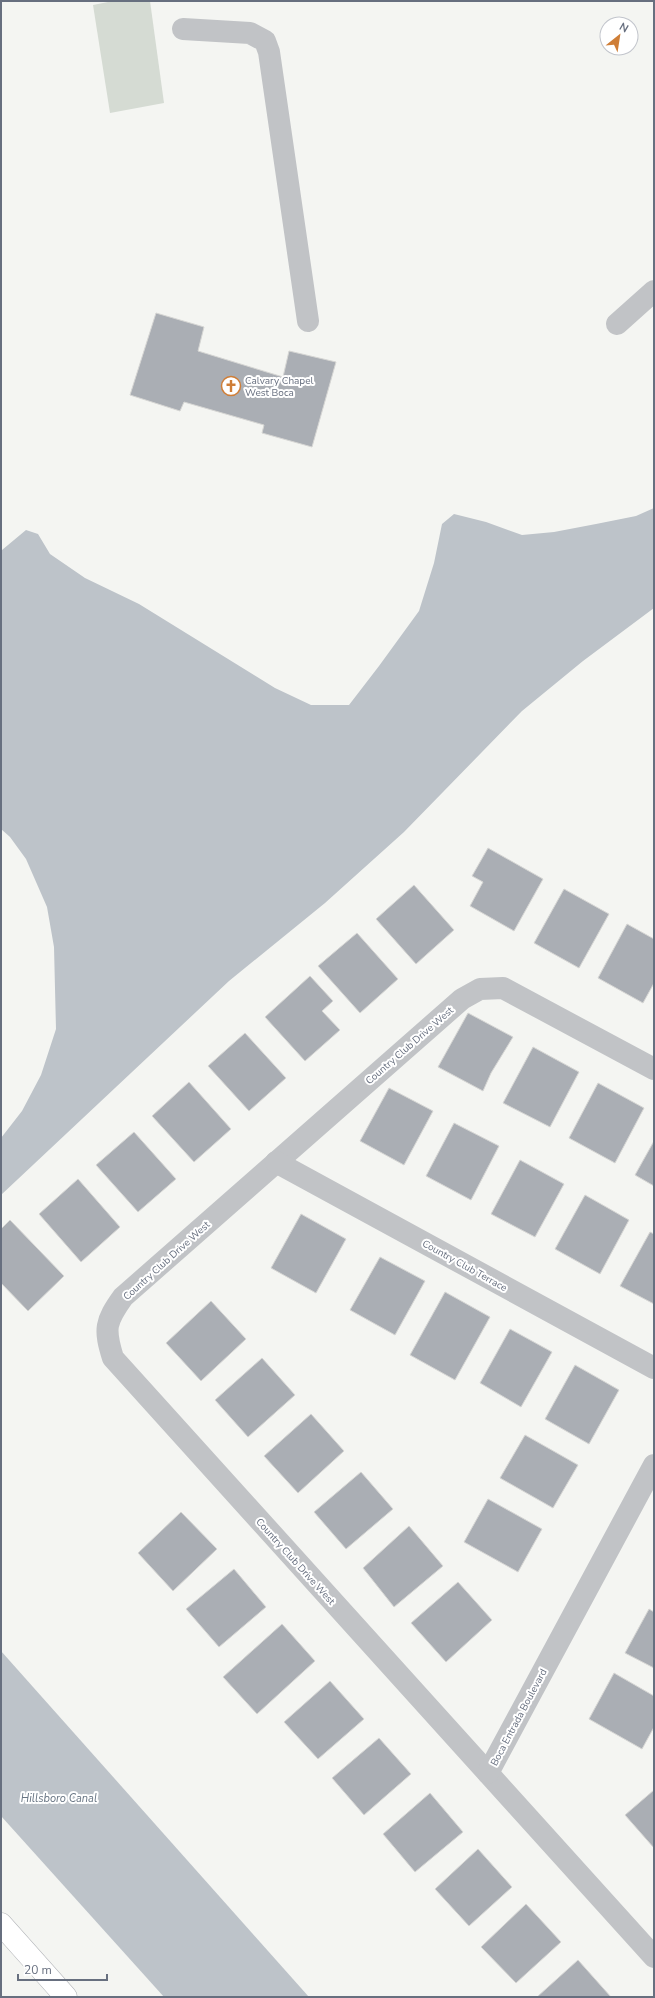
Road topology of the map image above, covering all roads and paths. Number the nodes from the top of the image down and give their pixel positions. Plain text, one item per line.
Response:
1 (183, 29) dead end
2 (654, 291) edge
3 (308, 321) dead end
4 (617, 324) dead end
5 (654, 1069) edge
6 (276, 1162) junction
7 (654, 1368) edge
8 (654, 1465) edge
9 (488, 1773) junction
10 (1, 1924) edge
11 (650, 1944) edge
12 (66, 1997) edge

1 - 3 street
2 - 4 street
5 - 6 street, Country Club Drive West
6 - 7 street, Country Club Terrace
6 - 9 street, Country Club Drive West
8 - 9 street, Boca Entrada Boulevard
9 - 11 street, Boca Entrada Boulevard
10 - 12 main road

